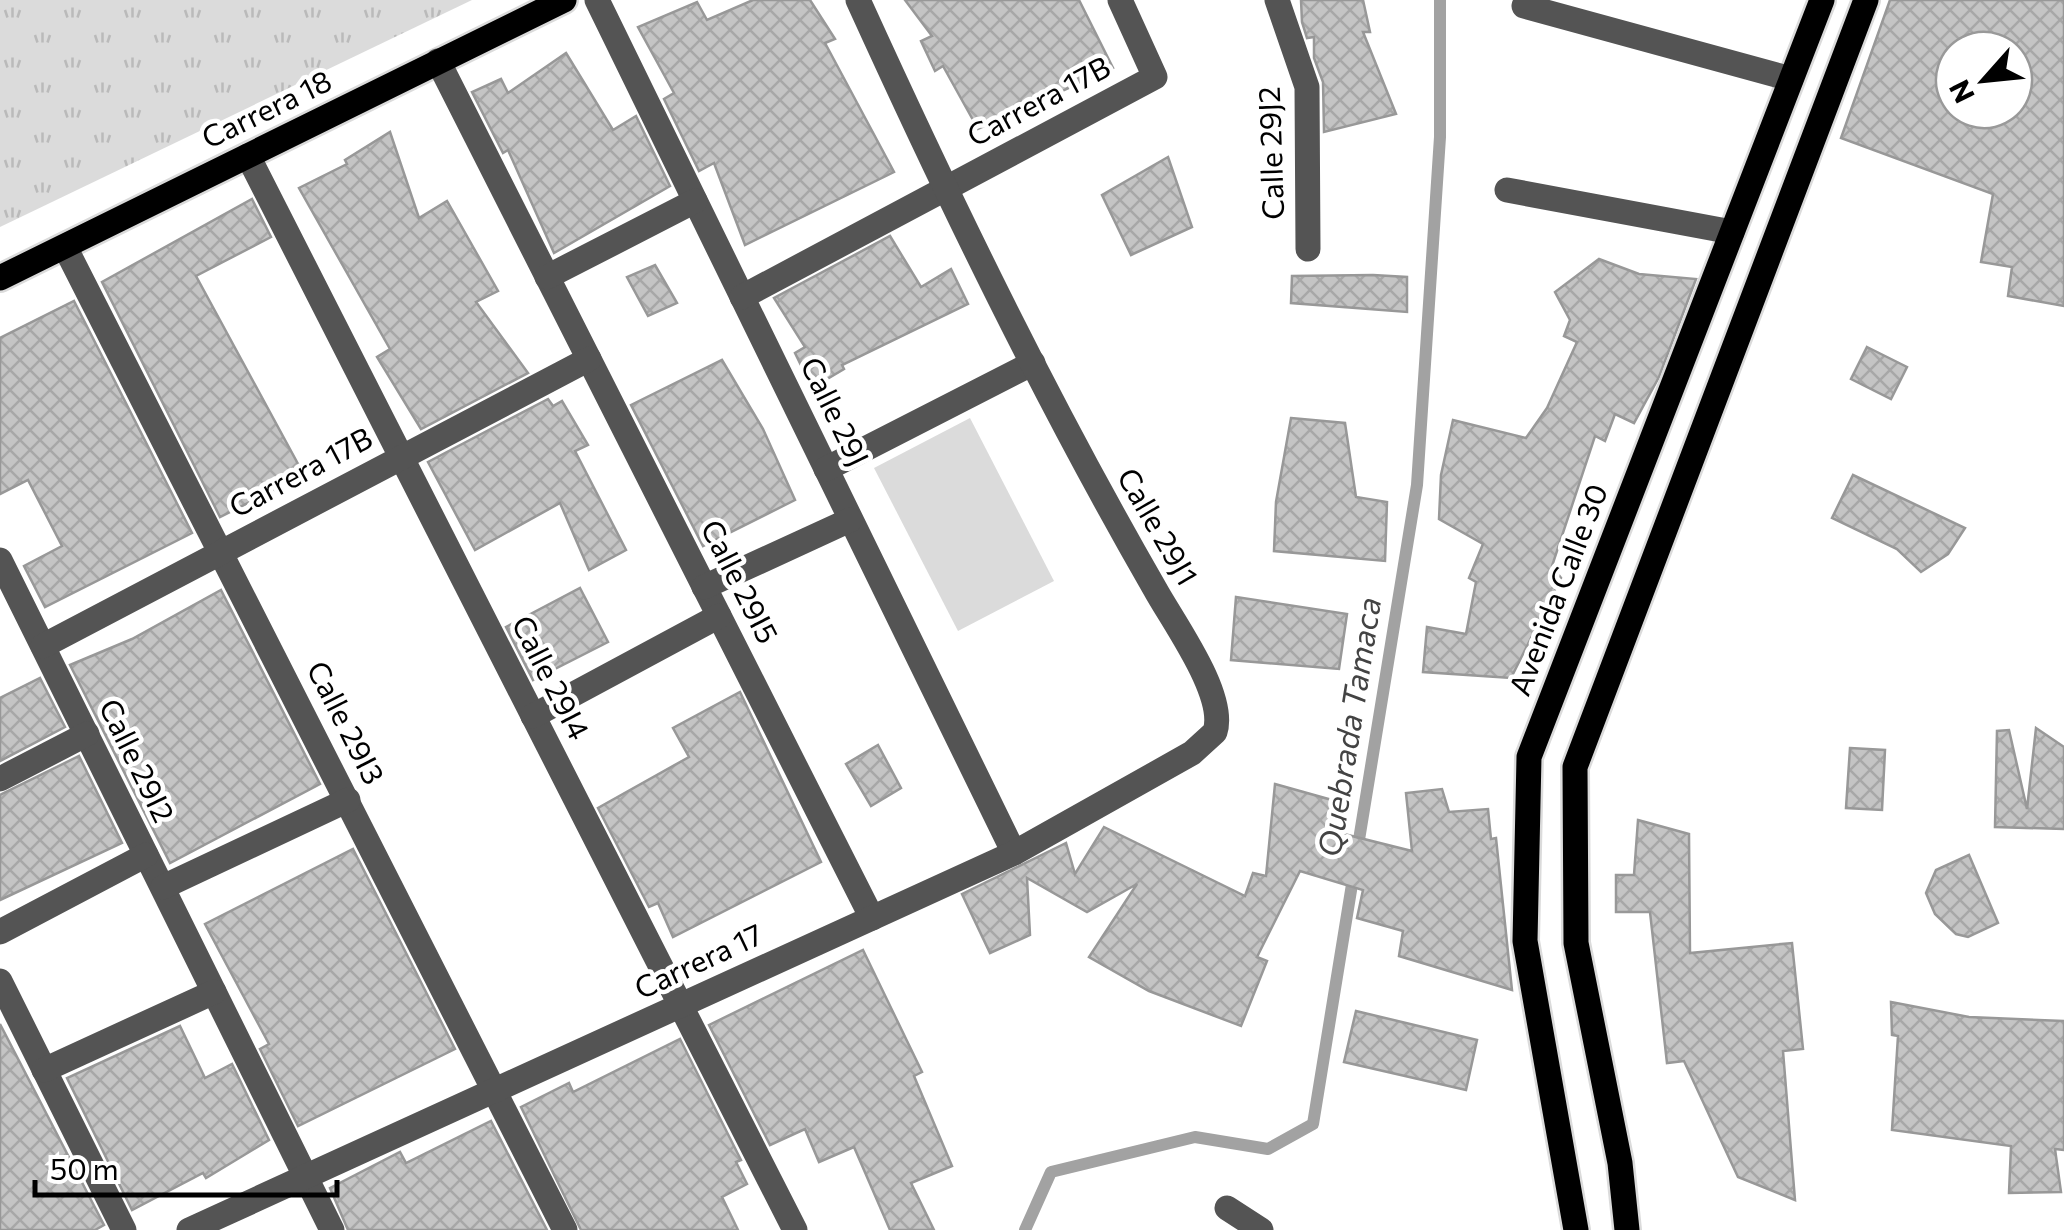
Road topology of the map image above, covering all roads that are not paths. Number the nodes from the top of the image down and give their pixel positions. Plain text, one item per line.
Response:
1 (564, 0) edge
2 (597, 0) edge
3 (858, 0) edge
4 (1120, 0) edge
5 (1277, 0) edge
6 (1822, 0) edge
7 (1866, 0) edge
8 (1524, 6) dead end
9 (438, 62) junction
10 (1791, 80) junction
11 (248, 156) junction
12 (944, 190) junction
13 (1507, 190) dead end
14 (695, 201) junction
15 (1732, 232) junction
16 (64, 246) junction
17 (1308, 248) dead end
18 (547, 276) junction
19 (0, 278) edge
20 (742, 297) junction
21 (589, 359) junction
22 (1033, 364) junction
23 (402, 458) junction
24 (826, 470) junction
25 (850, 520) junction
26 (220, 552) junction
27 (0, 560) edge
28 (704, 586) junction
29 (719, 616) junction
30 (43, 646) junction
31 (533, 716) junction
32 (1218, 724) joint
33 (87, 734) junction
34 (0, 778) edge
35 (348, 800) junction
36 (1014, 853) junction
37 (146, 855) junction
38 (162, 887) junction
39 (872, 918) junction
40 (0, 932) edge
41 (0, 981) edge
42 (214, 992) junction
43 (680, 1006) junction
44 (44, 1070) junction
45 (493, 1091) junction
46 (306, 1177) junction
47 (1227, 1208) dead end
48 (124, 1230) edge
49 (189, 1230) edge
50 (332, 1230) edge
51 (564, 1230) edge
52 (795, 1230) edge
53 (1260, 1230) edge
54 (1576, 1230) edge
55 (1628, 1230) edge

1 - 9 main road, Carrera 18
2 - 14 street, Calle 29J
3 - 12 street, Calle 29J1
4 - 12 street, Carrera 17B
5 - 17 street, Calle 29J2
6 - 10 main road, Avenida Calle 30
7 - 55 main road
8 - 10 street
9 - 11 main road, Carrera 18
9 - 18 street, Calle 29I5
10 - 15 main road, Avenida Calle 30
11 - 16 main road, Carrera 18
11 - 23 street, Calle 29I4
12 - 20 street, Carrera 17B
12 - 22 street, Calle 29J1
13 - 15 street
14 - 18 street
14 - 20 street, Calle 29J
15 - 54 main road, Avenida Calle 30
16 - 19 main road, Carrera 18
16 - 26 street, Calle 29I3
18 - 21 street, Calle 29I5
20 - 24 street, Calle 29J
21 - 23 street, Carrera 17B
21 - 28 street, Calle 29I5
22 - 24 street
22 - 32 street, Calle 29J1
23 - 26 street, Carrera 17B
23 - 31 street, Calle 29I4
24 - 25 street, Calle 29J
25 - 28 street
25 - 36 street, Calle 29J
26 - 30 street, Carrera 17B
26 - 35 street, Calle 29I3
27 - 30 street, Calle 29I2
28 - 29 street, Calle 29I5
29 - 31 street
29 - 39 street, Calle 29I5
30 - 33 street, Calle 29I2
31 - 43 street, Calle 29I4
32 - 36 street, Carrera 17
33 - 34 street
33 - 37 street, Calle 29I2
35 - 38 street
35 - 45 street, Calle 29I3
36 - 39 street, Carrera 17
37 - 38 street, Calle 29I2
37 - 40 street
38 - 42 street, Calle 29I2
39 - 43 street, Carrera 17
41 - 44 street
42 - 44 street
42 - 46 street, Calle 29I2
43 - 45 street, Carrera 17
43 - 52 street, Calle 29I4
44 - 48 street
45 - 46 street, Carrera 17
45 - 51 street, Calle 29I3
46 - 49 street, Carrera 17
46 - 50 street, Calle 29I2
47 - 53 street

